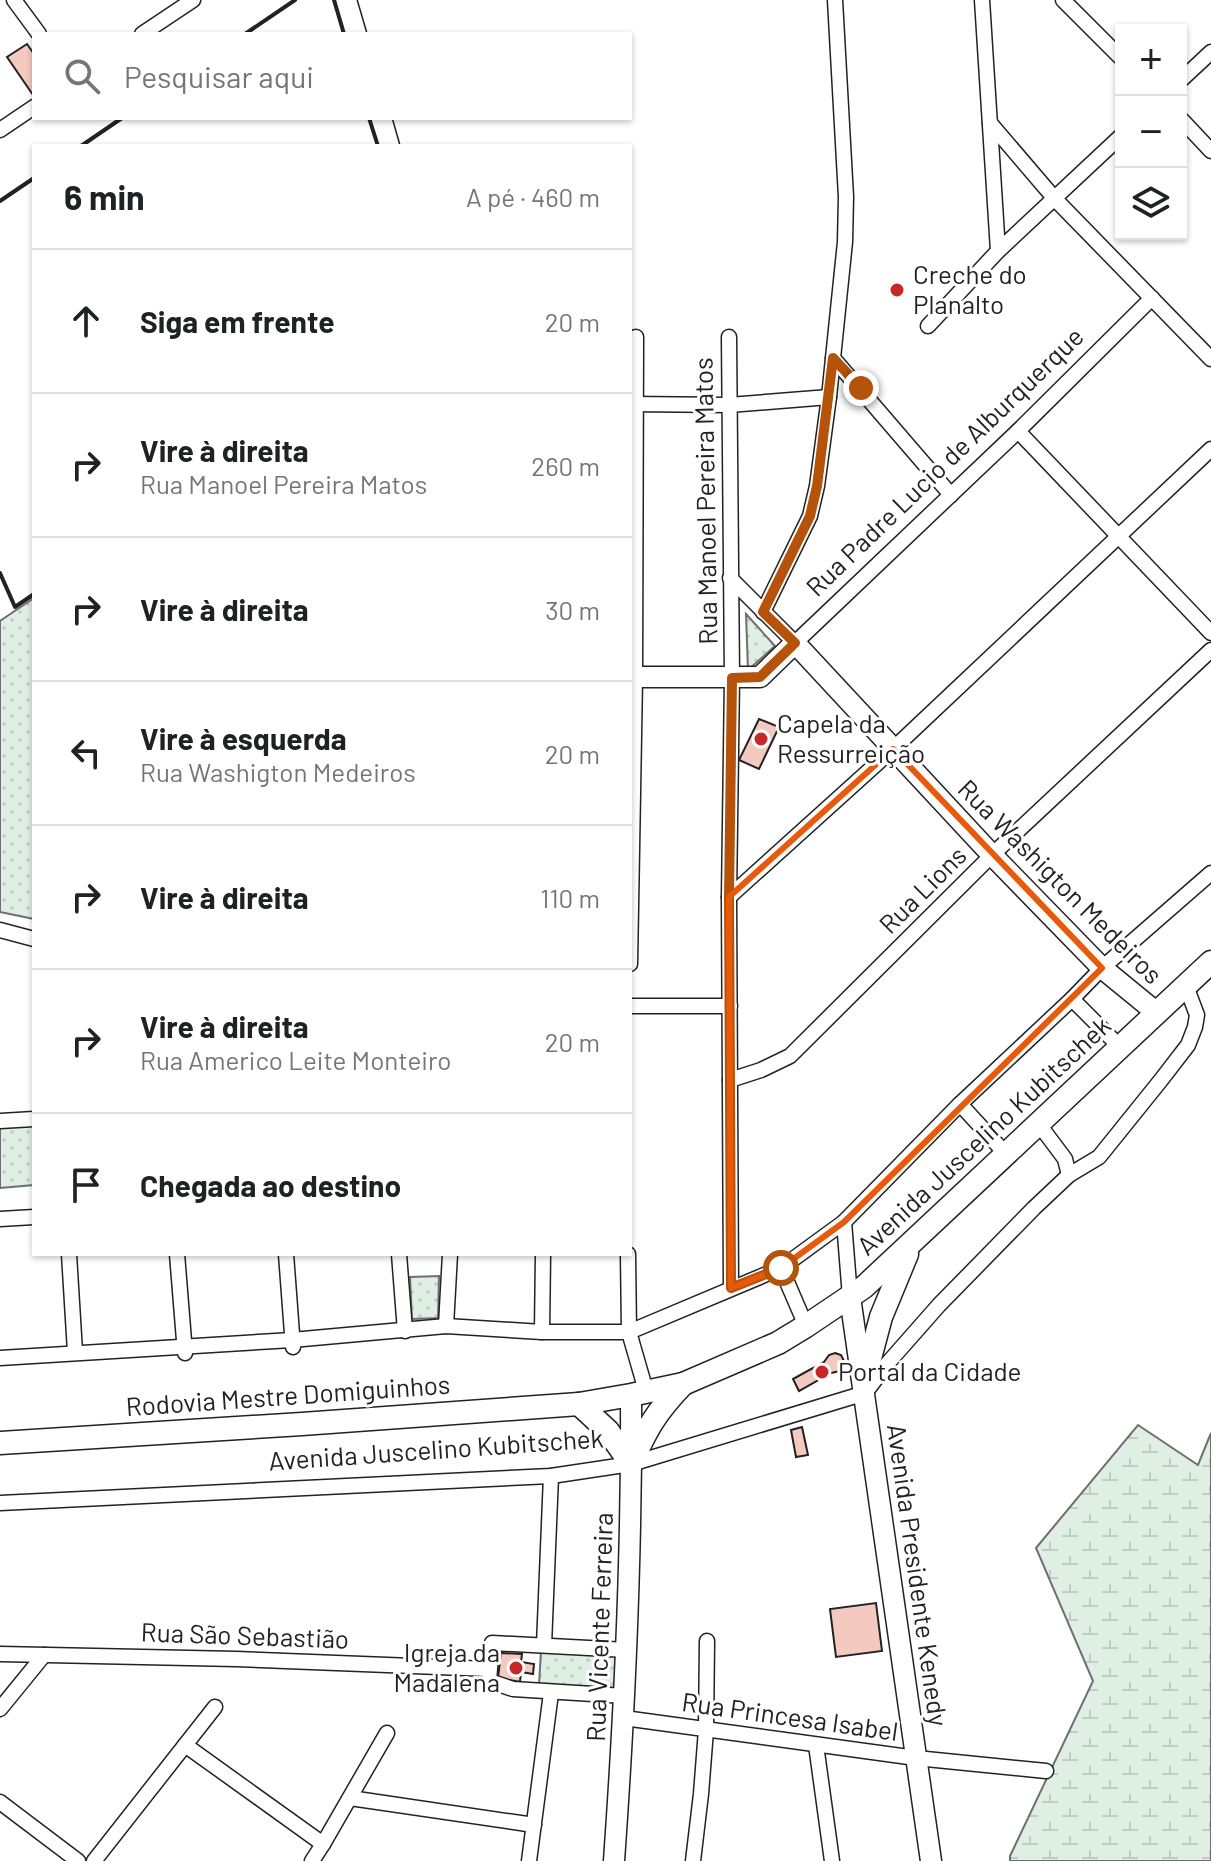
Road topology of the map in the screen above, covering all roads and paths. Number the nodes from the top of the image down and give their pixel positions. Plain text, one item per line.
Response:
1 (14, 0) edge
2 (193, 0) edge
3 (346, 0) edge
4 (835, 0) edge
5 (982, 0) edge
6 (1063, 0) edge
7 (38, 32) edge
8 (145, 32) edge
9 (355, 32) edge
10 (1115, 52) edge
11 (1211, 52) edge
12 (1187, 74) edge
13 (32, 108) edge
14 (382, 120) edge
15 (990, 123) junction
16 (1187, 125) edge
17 (0, 130) edge
18 (1115, 142) edge
19 (388, 144) edge
20 (1211, 151) edge
21 (1055, 199) junction
22 (998, 251) junction
23 (1152, 298) junction
24 (928, 326) dead end
25 (636, 337) dead end
26 (729, 337) dead end
27 (833, 358) junction
28 (1211, 359) edge
29 (829, 397) junction
30 (633, 404) edge
31 (729, 405) junction
32 (1018, 431) junction
33 (1211, 449) edge
34 (951, 495) junction
35 (1118, 535) junction
36 (730, 578) junction
37 (763, 612) junction
38 (1211, 633) edge
39 (795, 643) junction
40 (1211, 650) edge
41 (632, 678) edge
42 (732, 678) junction
43 (893, 749) junction
44 (992, 855) junction
45 (1211, 873) edge
46 (729, 897) junction
47 (0, 930) edge
48 (32, 938) edge
49 (1102, 968) junction
50 (1197, 975) edge
51 (1072, 999) junction
52 (632, 1006) edge
53 (730, 1006) junction
54 (1157, 1013) junction
55 (1120, 1047) junction
56 (730, 1080) junction
57 (960, 1104) junction
58 (32, 1119) edge
59 (0, 1121) edge
60 (1038, 1123) junction
61 (1005, 1153) junction
62 (1069, 1175) junction
63 (32, 1217) edge
64 (0, 1219) edge
65 (844, 1222) junction
66 (911, 1245) junction
67 (69, 1256) edge
68 (177, 1256) edge
69 (286, 1256) edge
70 (399, 1256) edge
71 (450, 1256) edge
72 (543, 1256) edge
73 (628, 1256) edge
74 (781, 1268) junction
75 (731, 1288) junction
76 (850, 1297) junction
77 (446, 1326) junction
78 (806, 1326) junction
79 (405, 1331) junction
80 (542, 1332) junction
81 (629, 1332) junction
82 (293, 1344) junction
83 (184, 1350) junction
84 (75, 1352) junction
85 (0, 1358) edge
86 (683, 1384) junction
87 (864, 1387) junction
88 (638, 1393) junction
89 (579, 1404) junction
90 (0, 1443) edge
91 (631, 1464) junction
92 (551, 1476) junction
93 (0, 1503) edge
94 (707, 1641) dead end
95 (544, 1645) junction
96 (627, 1650) junction
97 (0, 1654) edge
98 (44, 1655) junction
99 (489, 1669) junction
100 (551, 1693) junction
101 (625, 1696) junction
102 (215, 1707) dead end
103 (0, 1709) edge
104 (624, 1718) junction
105 (706, 1730) junction
106 (387, 1733) dead end
107 (185, 1745) junction
108 (816, 1745) junction
109 (916, 1758) junction
110 (1046, 1771) dead end
111 (350, 1798) junction
112 (0, 1802) edge
113 (534, 1825) junction
114 (323, 1844) junction
115 (78, 1861) edge
116 (94, 1861) edge
117 (312, 1861) edge
118 (529, 1861) edge
119 (614, 1861) edge
120 (693, 1861) edge
121 (832, 1861) edge
122 (931, 1861) edge

1 - 7 street
2 - 8 street
3 - 9 street
4 - 27 street
5 - 15 street
6 - 10 street
11 - 12 street
13 - 17 street
14 - 19 street
15 - 21 street
15 - 22 street
16 - 20 street
18 - 21 street
21 - 22 street
21 - 23 street
22 - 24 street
23 - 28 street
23 - 32 street, Rua Padre Lucio de Alburquerque
25 - 30 street
26 - 31 street, Rua Manoel Pereira Matos
27 - 29 street
27 - 34 street
29 - 31 street
29 - 37 street
30 - 31 street
30 - 41 street
31 - 36 street, Rua Manoel Pereira Matos
32 - 34 street, Rua Padre Lucio de Alburquerque
32 - 35 street
33 - 35 street
34 - 39 street, Rua Padre Lucio de Alburquerque
35 - 38 street
35 - 43 street
36 - 37 street, Rua Washigton Medeiros
36 - 42 street, Rua Manoel Pereira Matos
37 - 39 street, Rua Washigton Medeiros
39 - 42 street, Rua Padre Lucio de Alburquerque
39 - 43 street, Rua Washigton Medeiros
40 - 44 street, Rua Lions
41 - 42 street, Rua Padre Lucio de Alburquerque
42 - 46 street, Rua Manoel Pereira Matos
43 - 44 street, Rua Washigton Medeiros
43 - 46 street
44 - 49 street, Rua Washigton Medeiros
44 - 56 street, Rua Lions
45 - 49 street
46 - 53 street, Rua Manoel Pereira Matos
47 - 48 street
49 - 51 street
49 - 54 street, Rua Washigton Medeiros
50 - 54 main road, Avenida Juscelino Kubitschek
50 - 62 street
51 - 55 street
51 - 57 street
52 - 53 street
53 - 56 street, Rua Manoel Pereira Matos
54 - 55 main road, Avenida Juscelino Kubitschek
55 - 60 main road, Avenida Juscelino Kubitschek
56 - 75 street, Rua Manoel Pereira Matos
57 - 61 street
57 - 65 street
58 - 59 street
60 - 61 main road, Avenida Juscelino Kubitschek
60 - 62 street
61 - 66 main road, Avenida Juscelino Kubitschek
62 - 87 street
63 - 64 street
65 - 74 street
65 - 76 street
66 - 76 main road, Avenida Juscelino Kubitschek
66 - 87 main road
67 - 84 street
68 - 83 street
69 - 82 street
70 - 79 street
71 - 77 street
72 - 80 street
73 - 81 street, Rua Vicente Ferreira
74 - 75 street
74 - 78 street
75 - 81 street
76 - 78 main road, Avenida Juscelino Kubitschek
76 - 87 street, Avenida Presidente Kenedy
77 - 79 street
77 - 80 street
78 - 86 main road, Avenida Juscelino Kubitschek
79 - 82 street
80 - 81 street
81 - 88 street, Rua Vicente Ferreira
82 - 83 street
83 - 84 street
84 - 85 street
86 - 88 main road, Avenida Juscelino Kubitschek
86 - 91 main road
87 - 91 street, Avenida Juscelino Kubitschek
87 - 109 street, Avenida Presidente Kenedy
88 - 89 main road, Avenida Juscelino Kubitschek
88 - 91 street, Rua Vicente Ferreira
89 - 90 main road, Rodovia Mestre Domiguinhos
89 - 91 main road
91 - 92 street, Avenida Juscelino Kubitschek
91 - 96 street, Rua Vicente Ferreira
92 - 93 street, Avenida Juscelino Kubitschek
92 - 95 street
94 - 105 street
95 - 96 street
95 - 99 street
96 - 101 street, Rua Vicente Ferreira
97 - 98 street, Rua São Sebastião
98 - 99 street, Rua São Sebastião
98 - 103 street
99 - 100 street
100 - 101 street
100 - 113 street
101 - 104 street, Rua Vicente Ferreira
102 - 107 street
104 - 105 street, Rua Princesa Isabel
104 - 119 street, Rua Vicente Ferreira
105 - 108 street, Rua Princesa Isabel
105 - 120 street
106 - 111 street
107 - 114 street
107 - 116 street
108 - 109 street, Rua Princesa Isabel
108 - 121 street
109 - 110 street, Rua Princesa Isabel
109 - 122 street, Avenida Presidente Kenedy
111 - 113 street
111 - 114 street
112 - 115 street
113 - 118 street
114 - 117 street

